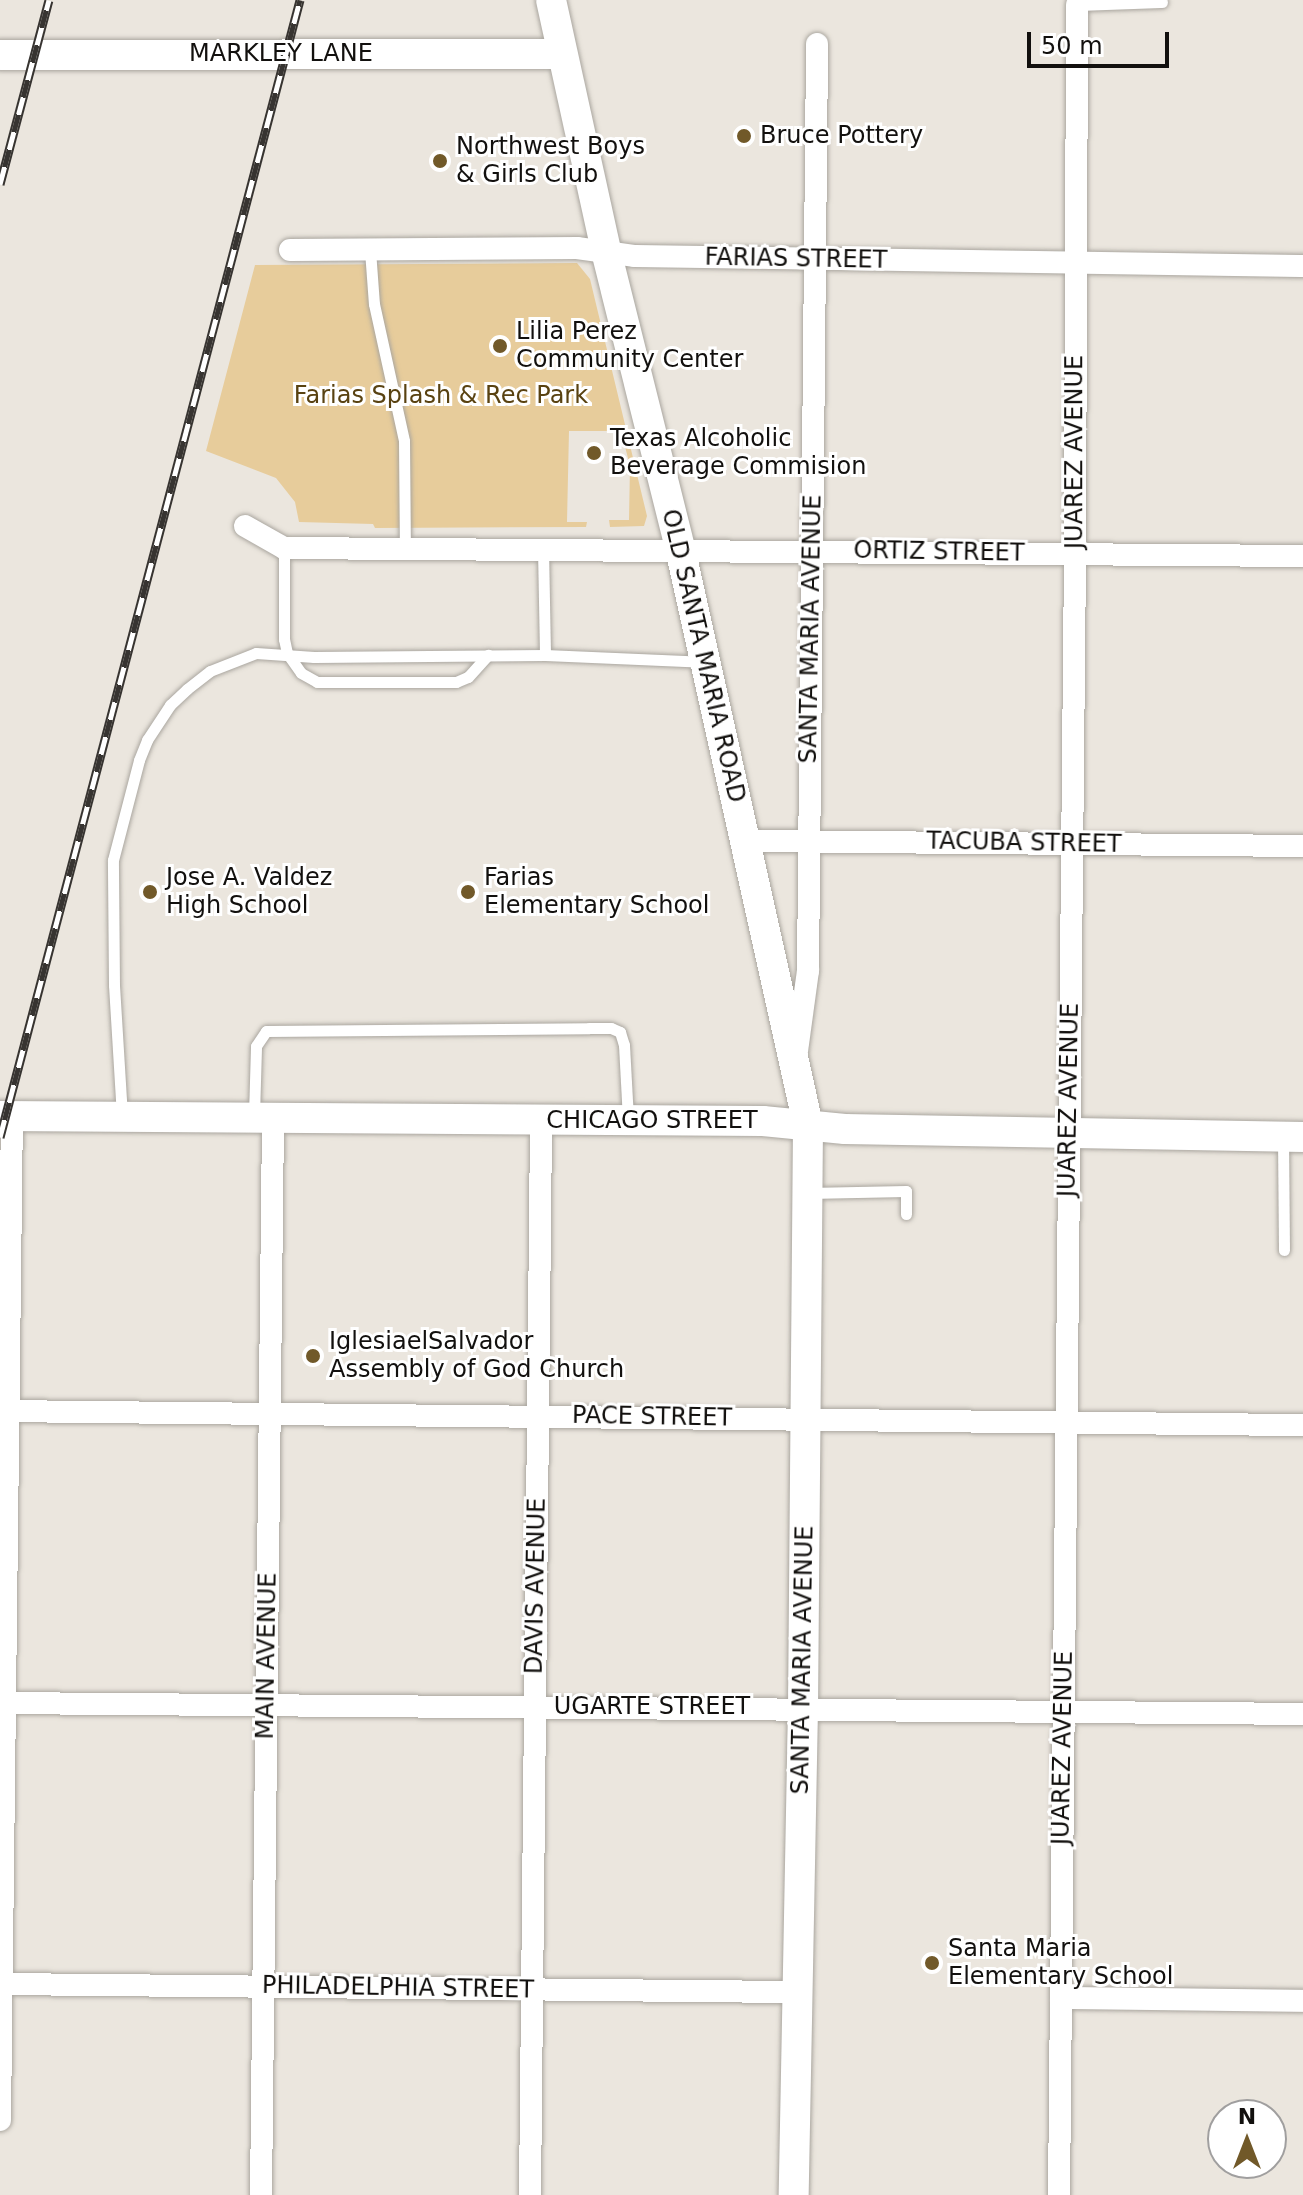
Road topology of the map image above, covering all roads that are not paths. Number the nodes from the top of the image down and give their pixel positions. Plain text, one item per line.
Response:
1 (551, 0) edge
2 (1119, 2) edge
3 (1162, 2) dead end
4 (1077, 5) joint
5 (817, 44) dead end
6 (562, 54) junction
7 (0, 55) edge
8 (290, 250) dead end
9 (370, 250) junction
10 (606, 251) junction
11 (814, 259) junction
12 (1076, 263) junction
13 (1303, 266) edge
14 (245, 526) dead end
15 (284, 548) junction
16 (405, 548) junction
17 (543, 548) junction
18 (680, 548) junction
19 (811, 551) junction
20 (1075, 553) junction
21 (1303, 556) edge
22 (287, 653) junction
23 (488, 655) junction
24 (545, 655) junction
25 (706, 662) junction
26 (746, 841) junction
27 (808, 841) junction
28 (1071, 844) junction
29 (1303, 846) edge
30 (795, 1069) junction
31 (6, 1116) edge
32 (122, 1117) junction
33 (264, 1117) junction
34 (541, 1120) junction
35 (628, 1120) junction
36 (808, 1125) junction
37 (1068, 1135) junction
38 (1293, 1137) edge
39 (6, 1186) edge
40 (807, 1193) junction
41 (906, 1214) dead end
42 (1284, 1250) dead end
43 (4, 1411) edge
44 (270, 1414) junction
45 (538, 1416) junction
46 (805, 1418) junction
47 (1066, 1423) junction
48 (1303, 1425) edge
49 (2, 1703) edge
50 (267, 1705) junction
51 (535, 1706) junction
52 (803, 1708) junction
53 (1063, 1711) junction
54 (1303, 1714) edge
55 (1, 1984) edge
56 (264, 1987) junction
57 (532, 1989) junction
58 (797, 1992) junction
59 (1061, 1998) junction
60 (1303, 2001) edge
61 (0, 2120) edge
62 (261, 2195) edge
63 (530, 2195) edge
64 (794, 2195) edge
65 (1059, 2195) edge

1 - 6 main road, OLD SANTA MARIA ROAD
2 - 3 lane
2 - 4 lane
4 - 12 street, JUAREZ AVENUE
5 - 11 street, SANTA MARIA AVENUE
6 - 7 main road, MARKLEY LANE
6 - 10 main road, OLD SANTA MARIA ROAD
8 - 9 street, FARIAS STREET
9 - 10 street, FARIAS STREET
9 - 16 lane
10 - 11 street, FARIAS STREET
10 - 18 main road, OLD SANTA MARIA ROAD
11 - 12 street, FARIAS STREET
11 - 19 street, SANTA MARIA AVENUE
12 - 13 street, FARIAS STREET
12 - 20 street, JUAREZ AVENUE
14 - 15 street, ORTIZ STREET
15 - 16 street, ORTIZ STREET
15 - 22 lane
16 - 17 street, ORTIZ STREET
17 - 18 street, ORTIZ STREET
17 - 24 lane
18 - 19 street, ORTIZ STREET
18 - 25 main road, OLD SANTA MARIA ROAD
19 - 20 street, ORTIZ STREET
19 - 27 street, SANTA MARIA AVENUE
20 - 21 street, ORTIZ STREET
20 - 28 street, JUAREZ AVENUE
22 - 23 lane
22 - 23 lane
22 - 32 lane
23 - 24 lane
24 - 25 lane
25 - 26 main road, OLD SANTA MARIA ROAD
26 - 27 street, TACUBA STREET
26 - 30 main road, OLD SANTA MARIA ROAD
27 - 28 street, TACUBA STREET
27 - 30 street, SANTA MARIA AVENUE
28 - 29 street, TACUBA STREET
28 - 37 street, JUAREZ AVENUE
30 - 36 main road, OLD SANTA MARIA ROAD
31 - 32 main road, CHICAGO STREET
31 - 39 street
32 - 33 main road, CHICAGO STREET
33 - 34 main road, CHICAGO STREET
33 - 35 lane
33 - 44 street, MAIN AVENUE
34 - 35 main road, CHICAGO STREET
34 - 45 street, DAVIS AVENUE
35 - 36 main road, CHICAGO STREET
36 - 37 main road, CHICAGO STREET
36 - 40 main road, SANTA MARIA AVENUE
37 - 38 main road, CHICAGO STREET
37 - 47 street, JUAREZ AVENUE
38 - 42 lane
39 - 43 street
40 - 41 lane
40 - 46 main road, SANTA MARIA AVENUE
43 - 44 street, PACE STREET
43 - 49 street
44 - 45 street, PACE STREET
44 - 50 street, MAIN AVENUE
45 - 46 street, PACE STREET
45 - 51 street, DAVIS AVENUE
46 - 47 street, PACE STREET
46 - 52 main road, SANTA MARIA AVENUE
47 - 48 street, PACE STREET
47 - 53 street, JUAREZ AVENUE
49 - 50 street, UGARTE STREET
49 - 55 street
50 - 51 street, UGARTE STREET
50 - 56 street, MAIN AVENUE
51 - 52 street, UGARTE STREET
51 - 57 street, DAVIS AVENUE
52 - 53 street, UGARTE STREET
52 - 58 main road, SANTA MARIA AVENUE
53 - 54 street, UGARTE STREET
53 - 59 street, JUAREZ AVENUE
55 - 56 street, PHILADELPHIA STREET
55 - 61 street
56 - 57 street, PHILADELPHIA STREET
56 - 62 street, MAIN AVENUE
57 - 58 street, PHILADELPHIA STREET
57 - 63 street, DAVIS AVENUE
58 - 64 main road, SANTA MARIA AVENUE
59 - 60 street
59 - 65 street, JUAREZ AVENUE

